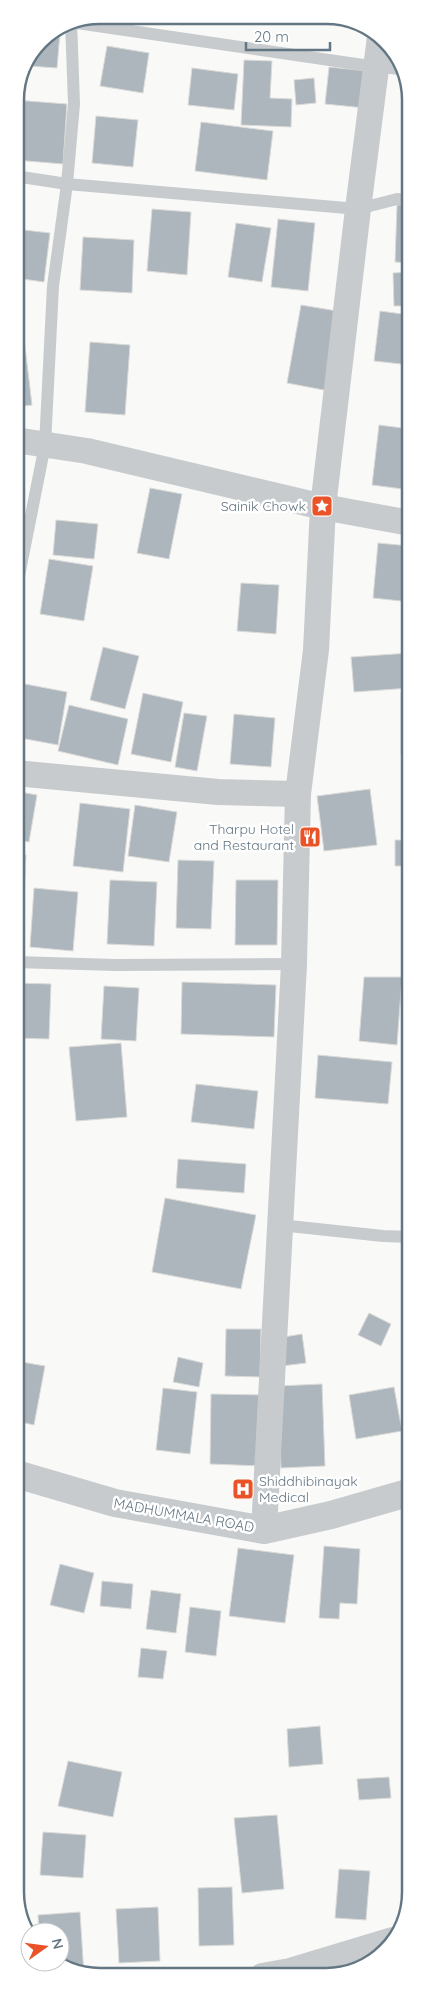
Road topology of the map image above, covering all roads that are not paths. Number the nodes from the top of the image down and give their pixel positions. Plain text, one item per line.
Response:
1 (89, 25) edge
2 (70, 30) edge
3 (384, 51) edge
4 (389, 68) edge
5 (24, 177) edge
6 (67, 184) junction
7 (402, 199) edge
8 (358, 209) junction
9 (24, 442) edge
10 (45, 445) junction
11 (323, 507) junction
12 (402, 522) edge
13 (24, 551) edge
14 (24, 775) edge
15 (298, 794) junction
16 (24, 962) edge
17 (294, 964) junction
18 (280, 1225) junction
19 (402, 1237) edge
20 (24, 1476) edge
21 (402, 1495) edge
22 (264, 1530) junction
23 (382, 1943) edge
24 (300, 1968) edge

1 - 4 lane
2 - 6 lane
3 - 4 street
4 - 8 street
5 - 6 lane
6 - 8 lane
6 - 10 lane
7 - 8 lane
8 - 11 street
9 - 10 street
10 - 11 street
10 - 13 lane
11 - 12 street
11 - 15 street
14 - 15 street
15 - 17 street
16 - 17 lane
17 - 18 street
18 - 19 lane
18 - 22 street
20 - 22 street, MADHUMMALA ROAD
21 - 22 street, MADHUMMALA ROAD
23 - 24 street

